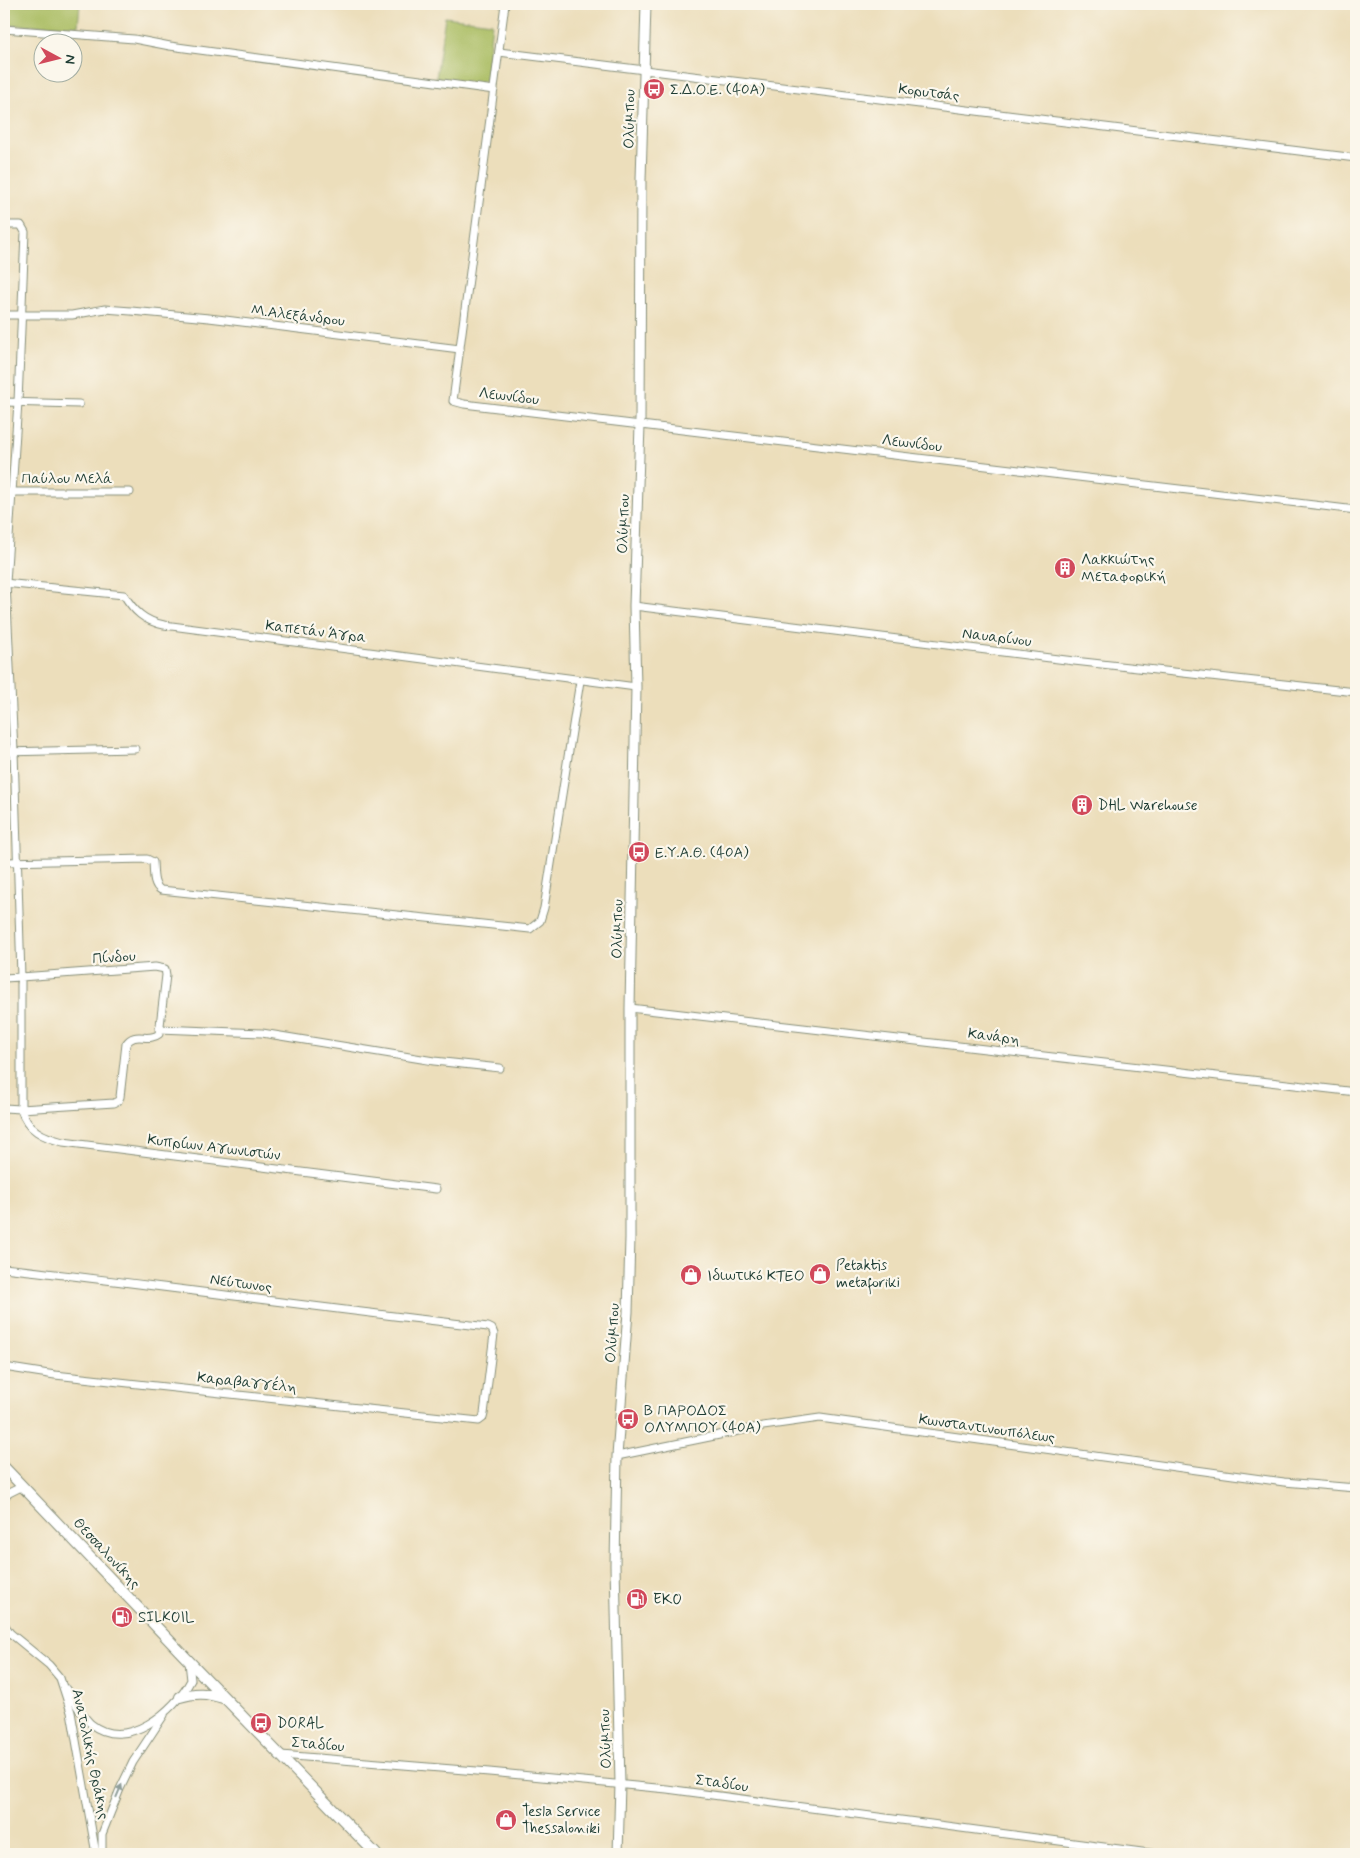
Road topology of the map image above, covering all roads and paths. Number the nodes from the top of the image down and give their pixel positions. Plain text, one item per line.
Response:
1 (505, 4) edge
2 (646, 4) edge
3 (4, 29) edge
4 (499, 52) junction
5 (644, 71) junction
6 (494, 90) junction
7 (1356, 158) edge
8 (4, 225) edge
9 (22, 314) junction
10 (4, 315) edge
11 (460, 349) junction
12 (4, 402) edge
13 (18, 402) junction
14 (79, 404) dead end
15 (640, 425) junction
16 (7, 492) edge
17 (130, 492) dead end
18 (1356, 510) edge
19 (5, 583) edge
20 (634, 606) junction
21 (580, 681) junction
22 (636, 687) junction
23 (1356, 692) edge
24 (135, 749) dead end
25 (14, 751) junction
26 (4, 752) edge
27 (18, 861) junction
28 (4, 862) edge
29 (4, 978) edge
30 (21, 978) junction
31 (630, 1008) junction
32 (160, 1029) junction
33 (500, 1068) dead end
34 (1356, 1092) edge
35 (4, 1108) edge
36 (21, 1108) junction
37 (436, 1189) dead end
38 (4, 1268) edge
39 (4, 1367) edge
40 (484, 1414) joint
41 (617, 1456) junction
42 (4, 1467) edge
43 (23, 1486) junction
44 (1356, 1488) edge
45 (4, 1498) edge
46 (4, 1624) edge
47 (189, 1662) junction
48 (60, 1678) junction
49 (180, 1697) junction
50 (226, 1699) junction
51 (167, 1710) junction
52 (281, 1755) junction
53 (620, 1784) junction
54 (96, 1854) edge
55 (102, 1854) edge
56 (376, 1854) edge
57 (618, 1854) edge
58 (1157, 1854) edge

1 - 4 street
2 - 5 street, Ολύμπου
3 - 6 street
4 - 5 street, Κορυτσάς
4 - 6 street
5 - 7 street, Κορυτσάς
5 - 15 street, Ολύμπου
6 - 11 street
8 - 9 street
9 - 10 street, Μ.Αλεξάνδρου
9 - 11 street, Μ.Αλεξάνδρου
9 - 13 street
11 - 15 street, Λεωνίδου
12 - 13 street
13 - 14 street
13 - 16 street
15 - 18 street, Λεωνίδου
15 - 20 street, Ολύμπου
16 - 17 street, Παύλου Μελά
16 - 19 street
19 - 21 street, Καπετάν Άγρα
19 - 25 street
20 - 22 street, Ολύμπου
20 - 23 street, Ναυαρίνου
21 - 22 street, Καπετάν Άγρα
21 - 27 street
22 - 31 street, Ολύμπου
24 - 25 street
25 - 26 street
25 - 27 street
27 - 28 street
27 - 30 street
29 - 30 street, Πίνδου
30 - 32 street, Πίνδου
30 - 36 street
31 - 34 street, Κανάρη
31 - 41 street, Ολύμπου
32 - 33 street
32 - 36 street
35 - 36 street
36 - 37 street, Κυπρίων Αγωνιστών
38 - 40 street, Νεύτωνος
39 - 40 street, Καραβαγγέλη
41 - 44 street, Κωνσταντινουπόλεως
41 - 53 street, Ολύμπου
42 - 43 main road, Θεσσαλονίκης
43 - 45 street
43 - 47 main road, Θεσσαλονίκης
46 - 48 street, Ανατολικής Θράκης
47 - 49 street
47 - 50 main road, Θεσσαλονίκης
48 - 51 street
48 - 54 street, Ανατολικής Θράκης
49 - 50 main road
49 - 51 street
50 - 52 main road, Θεσσαλονίκης
55 -> 51 street
52 - 53 street, Σταδίου
52 - 56 main road, Θεσσαλονίκης
53 - 57 street, Ολύμπου
53 - 58 street, Σταδίου

